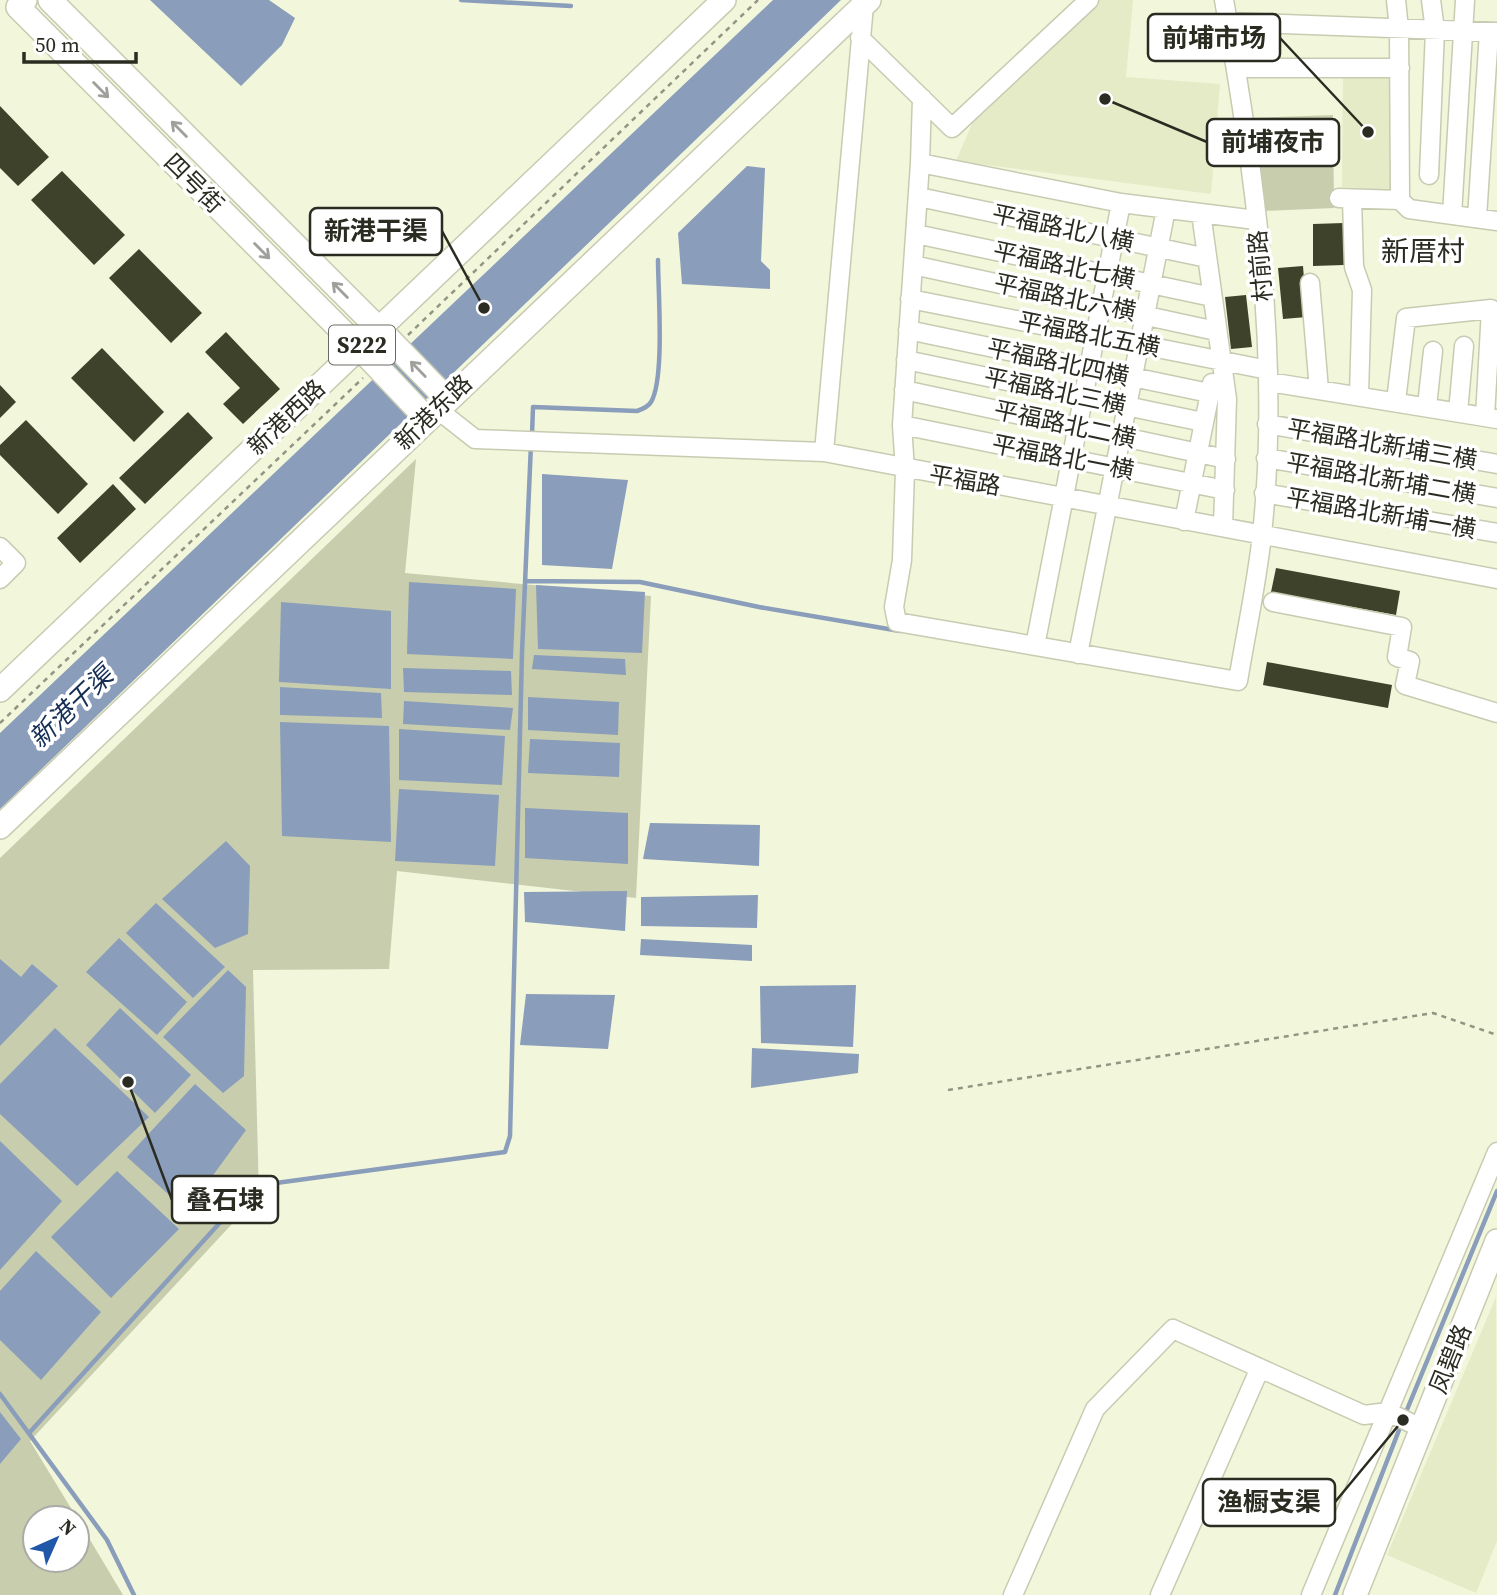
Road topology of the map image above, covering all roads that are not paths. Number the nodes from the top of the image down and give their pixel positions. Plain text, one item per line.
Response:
1 (50, 0) edge
2 (724, 0) edge
3 (1089, 0) edge
4 (1224, 0) edge
5 (1396, 0) edge
6 (1431, 0) edge
7 (1465, 0) edge
8 (866, 2) edge
9 (22, 3) edge
10 (1228, 22) junction
11 (1399, 29) junction
12 (1435, 30) junction
13 (1464, 31) junction
14 (1493, 32) edge
15 (860, 38) junction
16 (1236, 68) junction
17 (1400, 68) junction
18 (922, 98) junction
19 (920, 163) junction
20 (1429, 175) dead end
21 (919, 197) junction
22 (1400, 200) junction
23 (1121, 203) junction
24 (1166, 209) junction
25 (1201, 213) junction
26 (1452, 215) junction
27 (1477, 218) junction
28 (1256, 220) junction
29 (1497, 221) edge
30 (916, 234) junction
31 (1114, 239) junction
32 (1158, 248) junction
33 (1207, 258) junction
34 (913, 265) junction
35 (1107, 274) junction
36 (1310, 283) dead end
37 (1151, 284) junction
38 (1212, 297) junction
39 (910, 299) junction
40 (1101, 305) junction
41 (1145, 314) junction
42 (908, 330) junction
43 (1216, 331) junction
44 (1095, 336) junction
45 (1139, 344) junction
46 (1464, 346) dead end
47 (1433, 351) dead end
48 (906, 360) junction
49 (1220, 360) junction
50 (1089, 368) junction
51 (1268, 376) junction
52 (1132, 377) junction
53 (904, 390) junction
54 (1319, 390) junction
55 (1209, 393) junction
56 (1359, 395) junction
57 (1083, 397) junction
58 (1396, 401) junction
59 (1126, 407) junction
60 (1427, 407) junction
61 (437, 409) junction
62 (1458, 412) junction
63 (1491, 418) edge
64 (1203, 422) junction
65 (1267, 424) junction
66 (902, 425) junction
67 (1077, 427) junction
68 (1121, 436) junction
69 (824, 452) junction
70 (1197, 453) junction
71 (1266, 458) junction
72 (1071, 459) junction
73 (1226, 459) junction
74 (1497, 464) edge
75 (1115, 468) junction
76 (905, 470) junction
77 (1191, 483) junction
78 (1225, 490) junction
79 (1264, 493) junction
80 (1063, 497) junction
81 (1497, 498) edge
82 (1108, 506) junction
83 (1184, 521) junction
84 (1223, 527) junction
85 (1497, 533) edge
86 (1262, 534) junction
87 (0, 547) edge
88 (0, 579) edge
89 (1497, 579) edge
90 (1273, 602) dead end
91 (1035, 646) junction
92 (1078, 654) junction
93 (0, 690) edge
94 (1497, 713) edge
95 (0, 827) edge
96 (1497, 1152) edge
97 (1497, 1241) edge
98 (1491, 1274) edge
99 (1259, 1367) junction
100 (1388, 1412) junction
101 (1423, 1429) junction
102 (1013, 1595) edge
103 (1160, 1595) edge
104 (1311, 1595) edge
105 (1356, 1595) edge

61 -> 1 main road, 四号街, bridge
2 - 93 main road, 新港西路 / S222
3 - 18 street
4 - 10 street, 村前路
5 - 11 street
6 - 12 street
7 - 13 street
8 - 15 street
8 - 61 main road, 新港东路
9 -> 61 main road, 四号街, bridge
10 - 11 street
10 - 16 street, 村前路
11 - 12 street
11 - 17 street
12 - 13 street
12 - 20 street
13 - 14 street
13 - 26 street
14 - 27 street
15 - 18 street
15 - 69 street
16 - 17 street
16 - 28 street, 村前路
17 - 22 street
18 - 19 street
19 - 21 street
19 - 23 street
21 - 30 street
21 - 31 street, 平福路北八横
22 - 26 street
22 - 56 street
23 - 24 street
23 - 31 street
24 - 25 street
24 - 32 street
25 - 28 street
25 - 33 street
26 - 27 street
27 - 29 street
28 - 51 street, 村前路
30 - 34 street
30 - 35 street, 平福路北七横
31 - 32 street, 平福路北八横
31 - 35 street
32 - 33 street, 平福路北八横
32 - 37 street
33 - 38 street
34 - 39 street
34 - 40 street, 平福路北六横
35 - 37 street, 平福路北七横
35 - 40 street
36 - 54 street
37 - 38 street, 平福路北七横
37 - 41 street
38 - 43 street
39 - 42 street
39 - 44 street, 平福路北五横
40 - 41 street, 平福路北六横
40 - 44 street
41 - 43 street, 平福路北六横
41 - 45 street
42 - 48 street
42 - 50 street, 平福路北四横
43 - 49 street
44 - 45 street, 平福路北五横
44 - 50 street
45 - 49 street, 平福路北五横
45 - 52 street
46 - 62 street
47 - 60 street
48 - 53 street
48 - 57 street, 平福路北三横
49 - 51 street, 平福路北五横
49 - 55 street
49 - 73 street
50 - 52 street, 平福路北四横
50 - 57 street
51 - 54 street, 平福路北五横
51 - 65 street, 村前路
52 - 55 street, 平福路北四横
52 - 59 street
53 - 66 street
53 - 67 street, 平福路北二横
54 - 56 street, 平福路北五横
55 - 64 street
56 - 58 street, 平福路北五横
57 - 59 street, 平福路北三横
57 - 67 street
58 - 60 street, 平福路北五横
58 - 63 street
59 - 64 street, 平福路北三横
59 - 68 street
60 - 62 street, 平福路北五横
61 - 69 street, 平福路
61 - 95 main road, 新港东路
62 - 63 street, 平福路北五横
64 - 70 street
65 - 71 street, 村前路
65 - 74 street, 平福路北新埔三横
66 - 72 street, 平福路北一横
66 - 76 street
67 - 68 street, 平福路北二横
67 - 72 street
68 - 70 street, 平福路北二横
68 - 75 street
69 - 76 street, 平福路
70 - 73 street, 平福路北二横
70 - 77 street
71 - 79 street, 村前路
71 - 81 street, 平福路北新埔二横
72 - 75 street, 平福路北一横
72 - 80 street
73 - 78 street
75 - 77 street, 平福路北一横
75 - 82 street
76 - 80 street, 平福路
76 - 91 street
77 - 78 street, 平福路北一横
77 - 83 street
78 - 84 street
79 - 85 street, 平福路北新埔一横
79 - 86 street, 村前路
80 - 82 street, 平福路
80 - 91 street
82 - 83 street, 平福路
82 - 92 street
83 - 84 street, 平福路
84 - 86 street, 平福路
86 - 89 street, 平福路
86 - 92 street, 村前路
87 - 88 street
90 - 94 street
91 - 92 street
96 - 100 street
97 - 98 main road, 凤碧路
98 - 101 main road, 凤碧路
99 - 100 street
99 - 102 street
99 - 103 street
100 - 101 street
100 - 104 street
101 - 105 main road, 凤碧路

